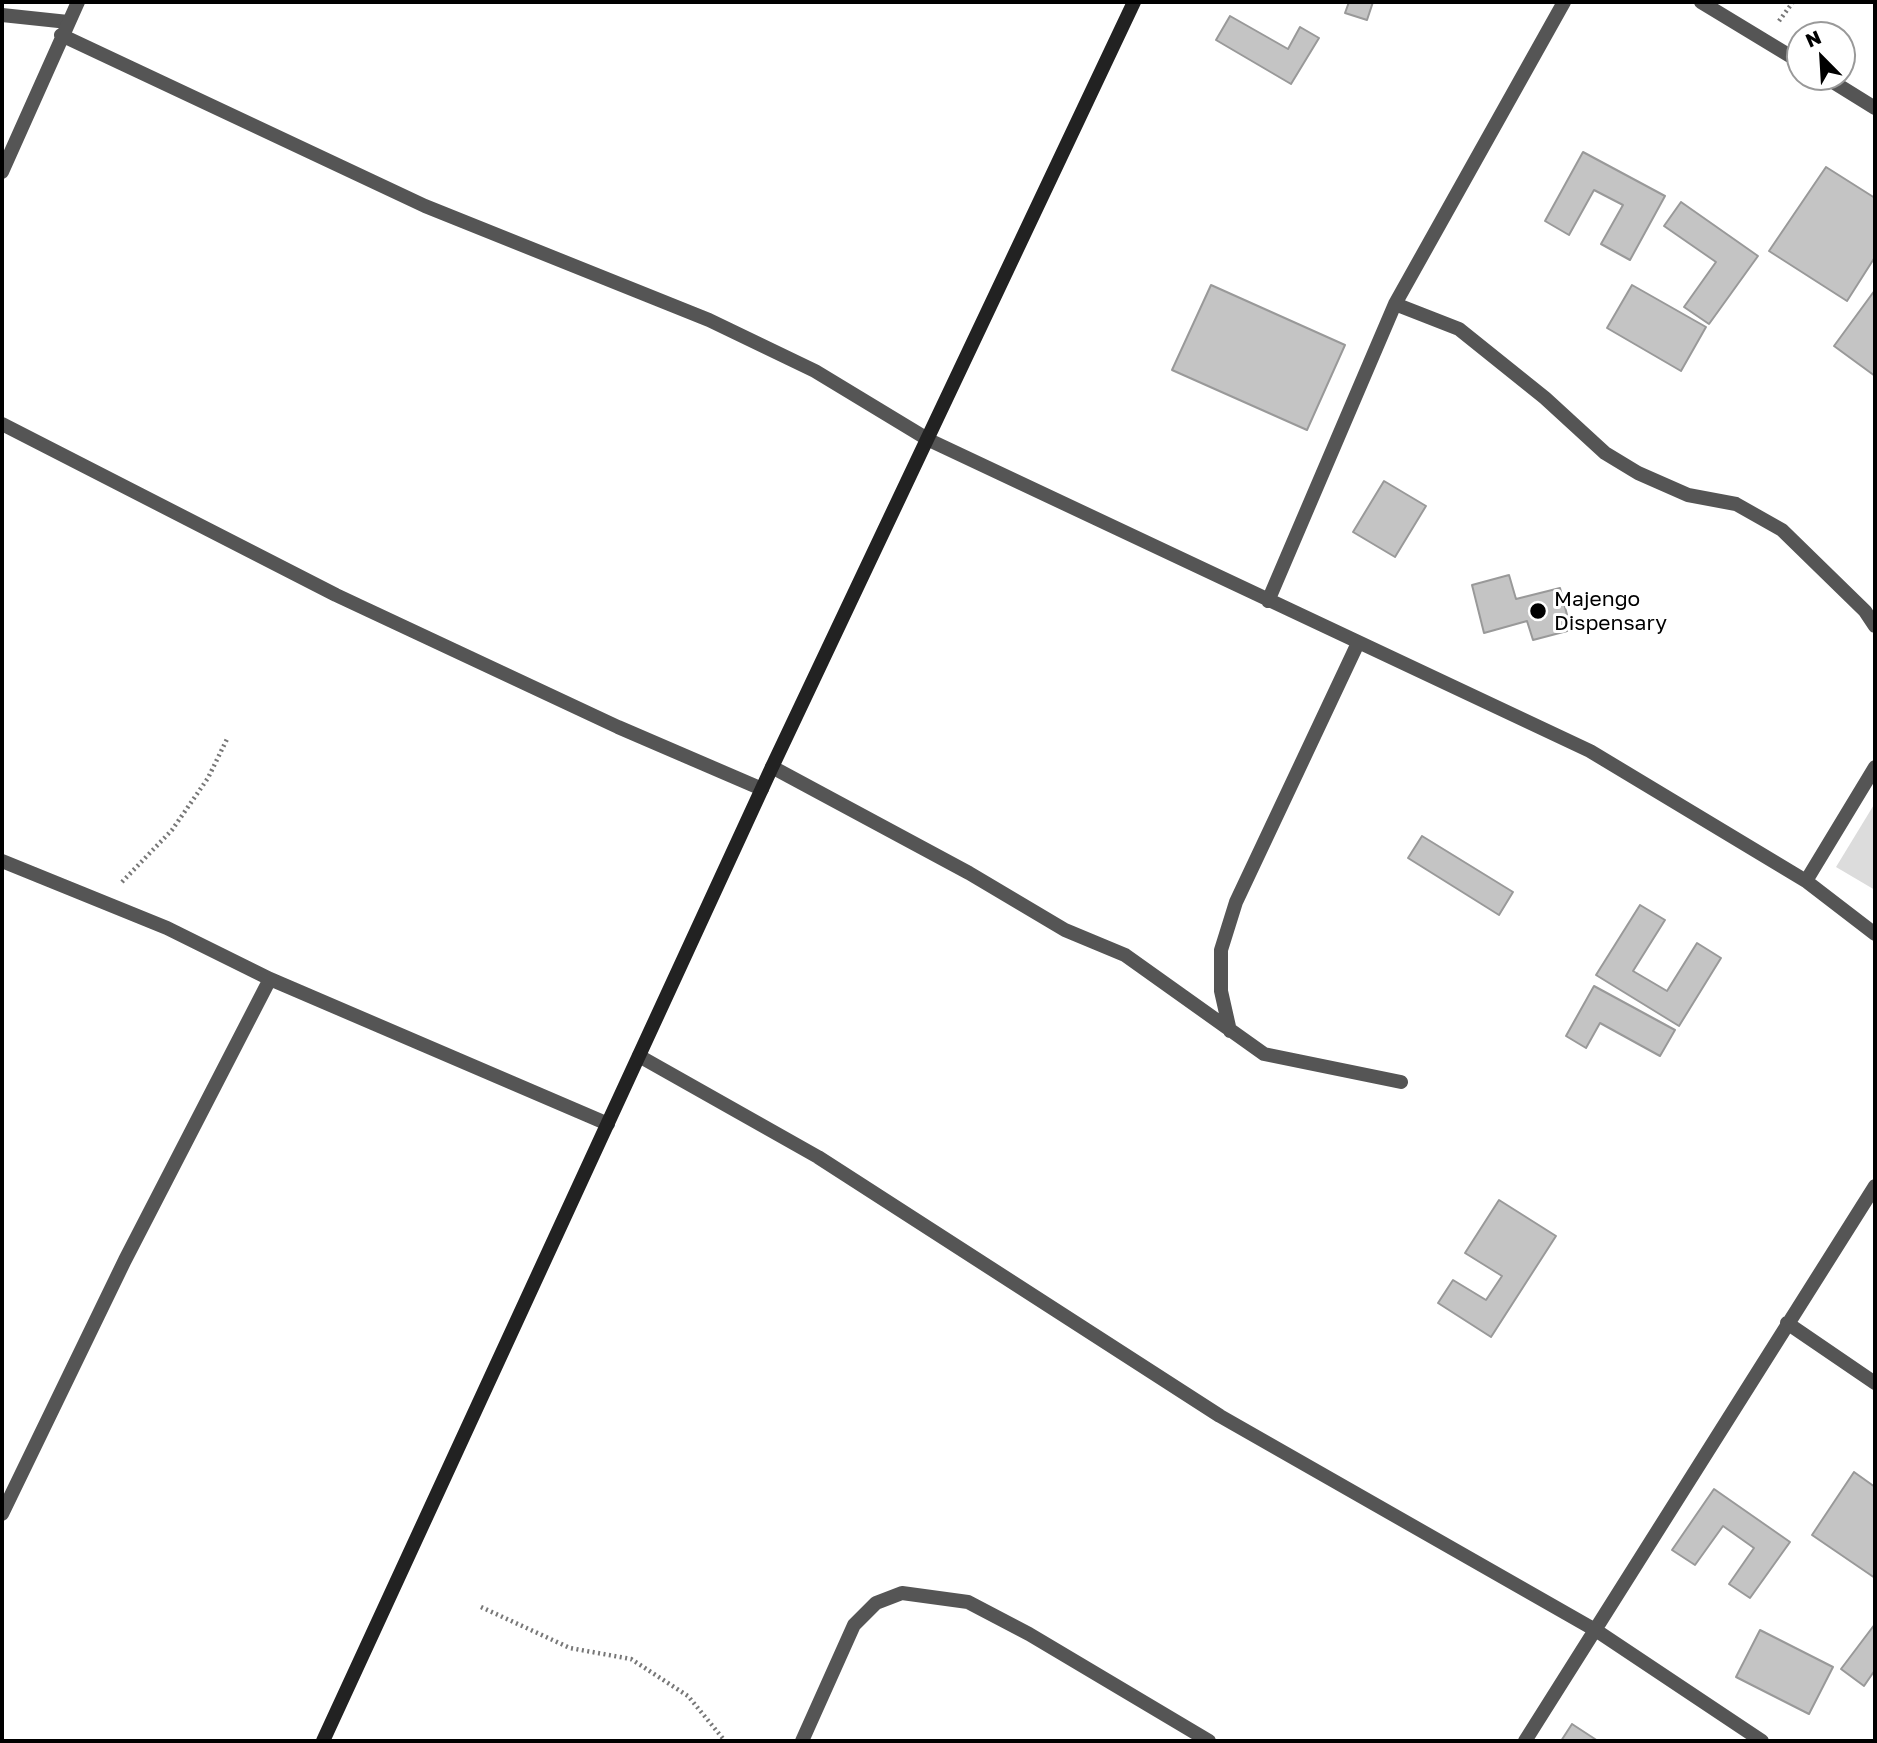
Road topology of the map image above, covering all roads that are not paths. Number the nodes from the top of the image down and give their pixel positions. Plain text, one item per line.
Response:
1 (78, 2) edge
2 (1134, 2) edge
3 (1564, 2) edge
4 (1701, 2) edge
5 (2, 15) edge
6 (65, 29) junction
7 (1786, 54) edge
8 (1848, 91) edge
9 (1875, 108) edge
10 (2, 172) edge
11 (1395, 304) junction
12 (2, 424) edge
13 (929, 440) junction
14 (1268, 601) junction
15 (1875, 625) edge
16 (1358, 643) junction
17 (772, 767) junction
18 (1875, 767) edge
19 (762, 789) junction
20 (2, 861) edge
21 (1806, 881) junction
22 (1875, 934) edge
23 (270, 979) junction
24 (1230, 1031) junction
25 (639, 1056) junction
26 (1401, 1082) dead end
27 (608, 1124) junction
28 (1875, 1186) edge
29 (1787, 1323) junction
30 (1875, 1383) edge
31 (2, 1514) edge
32 (1597, 1631) junction
33 (323, 1741) edge
34 (802, 1741) edge
35 (1209, 1741) edge
36 (1524, 1741) edge
37 (1762, 1741) edge

1 - 6 street
2 - 13 street
3 - 11 street
4 - 7 street
5 - 6 street
6 - 10 street
6 - 13 street
8 - 9 street
11 - 14 street
11 - 15 street
12 - 19 street
13 - 14 street
13 - 17 street
14 - 16 street
16 - 21 street
16 - 24 street
17 - 19 street
17 - 24 street
18 - 21 street
19 - 25 street
20 - 23 street
21 - 22 street
23 - 27 street
23 - 31 street
24 - 26 street
25 - 27 street
25 - 32 street
27 - 33 street
28 - 29 street
29 - 30 street
29 - 32 street
32 - 36 street
32 - 37 street
34 - 35 street

